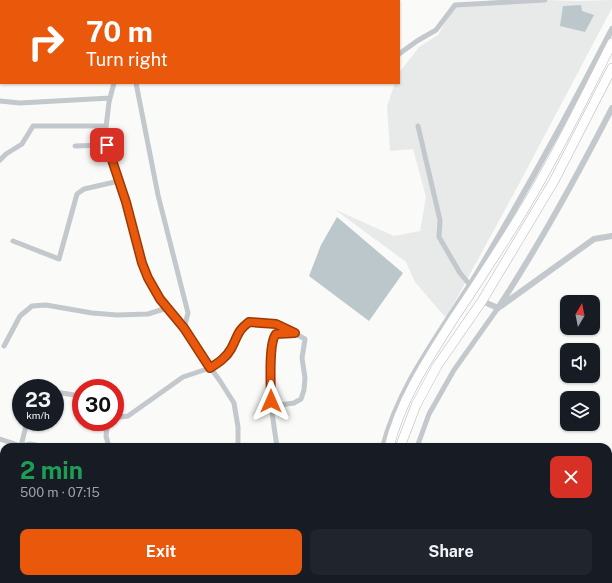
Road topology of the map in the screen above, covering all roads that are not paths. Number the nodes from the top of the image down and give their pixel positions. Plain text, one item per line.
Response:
1 (545, 0) edge
2 (612, 29) edge
3 (612, 43) edge
4 (400, 53) edge
5 (612, 68) edge
6 (114, 84) edge
7 (136, 84) edge
8 (110, 98) junction
9 (0, 101) edge
10 (612, 108) edge
11 (106, 126) junction
12 (418, 126) dead end
13 (107, 145) junction
14 (75, 146) dead end
15 (0, 160) edge
16 (119, 181) junction
17 (612, 236) edge
18 (13, 241) dead end
19 (470, 285) junction
20 (482, 301) junction
21 (168, 308) junction
22 (498, 308) junction
23 (184, 328) junction
24 (295, 333) junction
25 (4, 346) dead end
26 (210, 368) junction
27 (272, 406) junction
28 (124, 417) edge
29 (25, 431) edge
30 (107, 431) edge
31 (0, 439) edge
32 (12, 443) edge
33 (22, 443) edge
34 (107, 443) edge
35 (238, 443) edge
36 (277, 443) edge
37 (384, 443) edge
38 (390, 443) edge
39 (402, 443) edge
40 (418, 443) edge

1 - 4 street
2 - 19 street
3 - 38 highway
5 - 20 highway
6 - 8 street
7 - 23 street
8 - 9 street
8 - 11 street
10 - 22 street
11 - 13 street
11 - 15 street
12 - 19 street
13 - 14 street
13 - 16 street
16 - 18 street
16 - 21 street
17 - 22 street
19 - 37 street
20 - 22 street
20 - 39 highway
21 - 23 street
21 - 25 street
22 - 40 street
23 - 26 street
24 - 26 street
24 - 27 street
24 - 27 street
26 - 28 street
26 - 35 street
27 - 36 street
29 - 33 street
30 - 34 street
31 - 32 street

